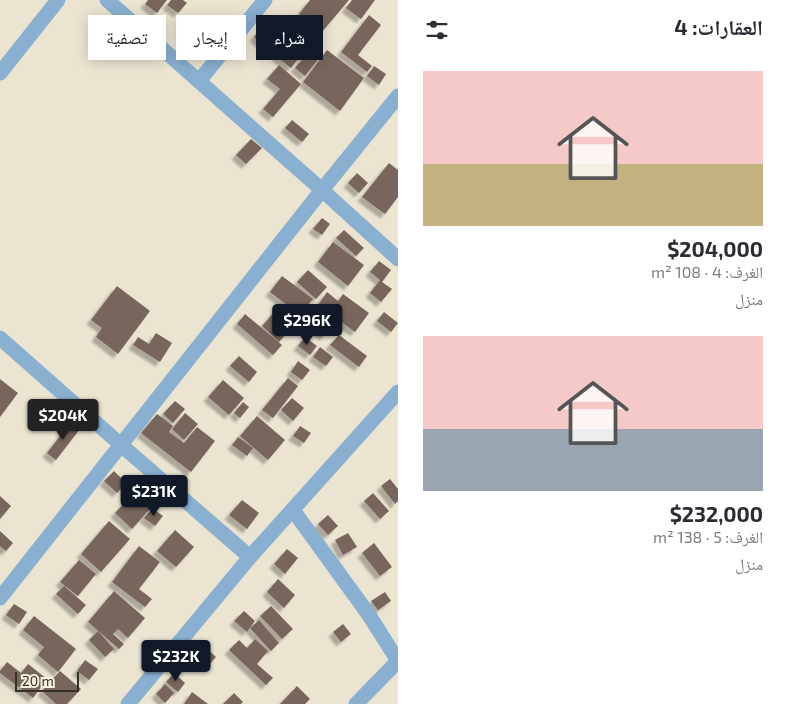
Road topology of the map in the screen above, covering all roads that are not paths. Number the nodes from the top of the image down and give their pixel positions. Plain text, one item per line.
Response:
1 (58, 0) edge
2 (107, 0) edge
3 (265, 0) edge
4 (0, 73) edge
5 (199, 81) junction
6 (398, 96) edge
7 (322, 190) junction
8 (398, 259) edge
9 (0, 338) edge
10 (398, 392) edge
11 (120, 444) junction
12 (293, 510) junction
13 (250, 557) junction
14 (0, 598) edge
15 (398, 661) edge
16 (128, 704) edge
17 (356, 704) edge

1 - 4 street
2 - 5 street
3 - 5 street
5 - 7 street
6 - 7 street
7 - 8 street
7 - 11 street
9 - 11 street
10 - 12 street
11 - 13 street
11 - 14 street
12 - 13 street
12 - 15 street
13 - 16 street
15 - 17 street

